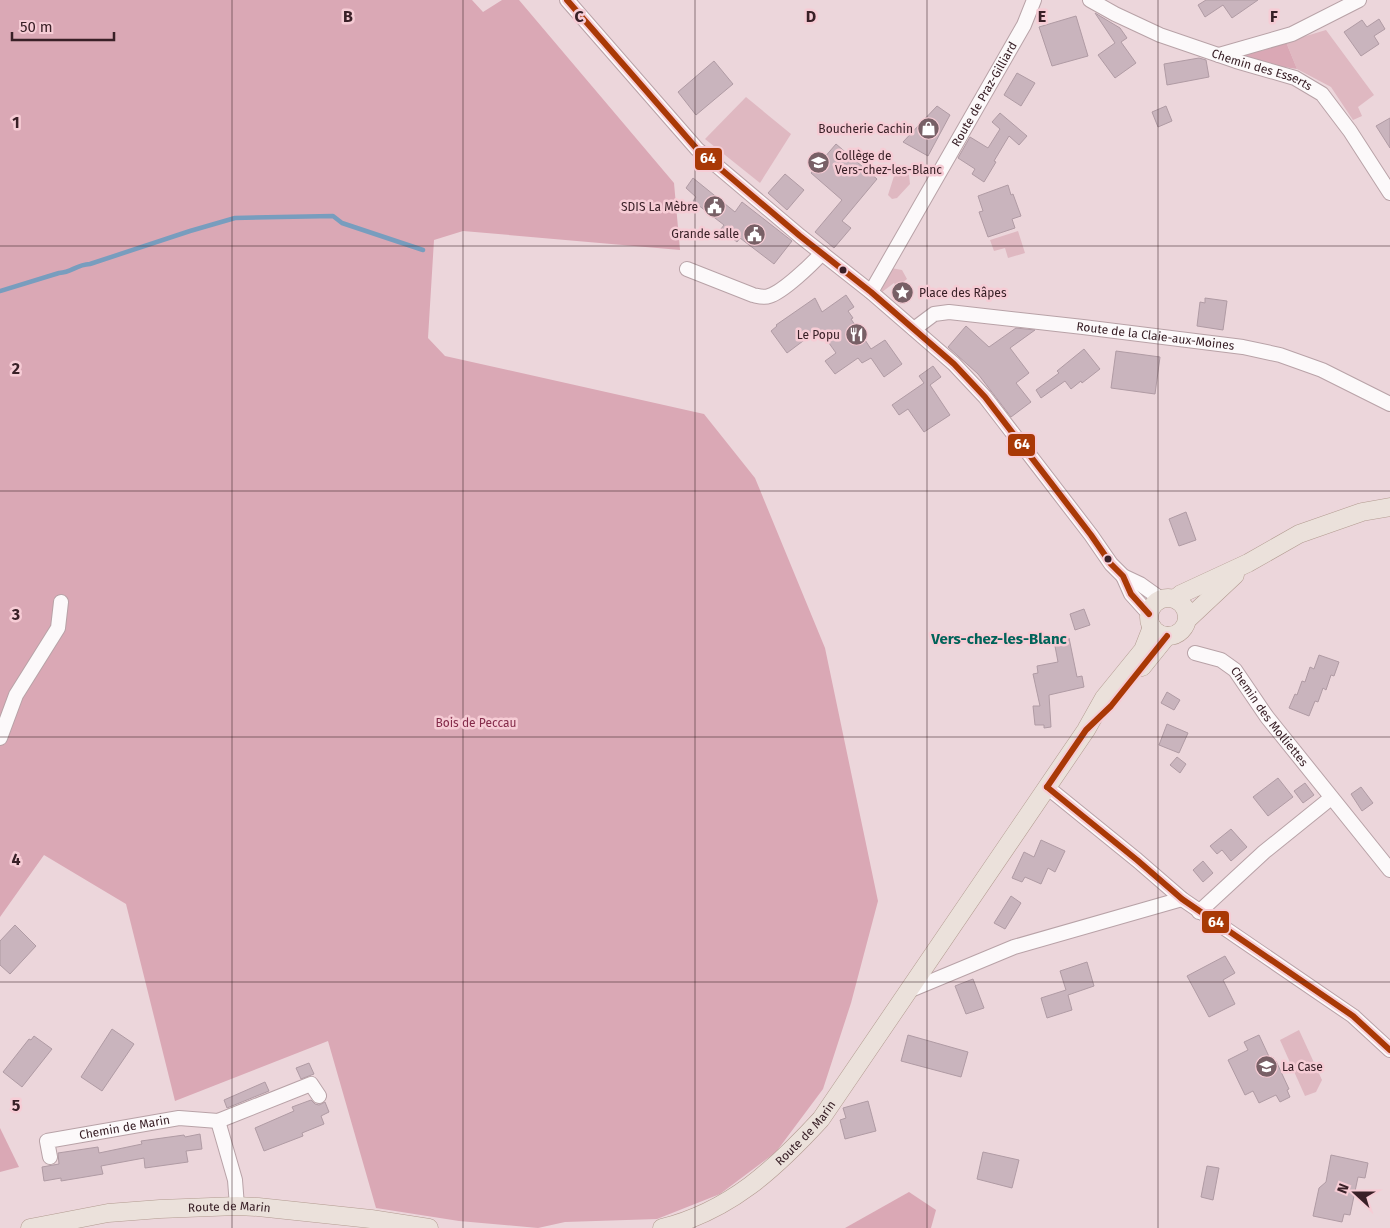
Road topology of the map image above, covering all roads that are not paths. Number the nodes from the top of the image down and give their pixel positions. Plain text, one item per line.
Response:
1 (567, 0) edge
2 (1034, 0) edge
3 (1090, 0) edge
4 (1359, 0) edge
5 (1219, 55) junction
6 (1390, 193) edge
7 (822, 253) junction
8 (687, 269) dead end
9 (871, 292) junction
10 (914, 329) junction
11 (1390, 404) edge
12 (1390, 507) edge
13 (1248, 563) junction
14 (1123, 576) junction
15 (1168, 599) junction
16 (61, 602) dead end
17 (1187, 620) junction
18 (1156, 626) junction
19 (1195, 653) dead end
20 (0, 738) edge
21 (1047, 787) junction
22 (1331, 798) junction
23 (1390, 870) edge
24 (1182, 899) junction
25 (1199, 912) junction
26 (908, 991) junction
27 (1390, 1050) edge
28 (319, 1096) dead end
29 (218, 1121) junction
30 (50, 1157) dead end
31 (237, 1206) junction
32 (30, 1228) edge
33 (429, 1228) edge
34 (662, 1228) edge

1 - 7 street
2 - 9 street, Route de Praz-Gilliard
3 - 5 street, Chemin des Esserts
4 - 5 street
5 - 6 street, Chemin des Esserts
7 - 8 street
7 - 9 street
9 - 10 street
10 - 11 street, Route de la Claie-aux-Moines
10 - 14 street
12 - 13 main road
13 - 15 main road
13 - 17 main road
14 - 15 street
14 - 18 street
15 - 17 main road
15 - 18 main road
16 - 20 street
17 - 18 main road
18 - 21 main road, Route de Marin
19 - 22 street, Chemin des Molliettes
21 - 24 street
21 - 26 main road, Route de Marin
22 - 23 street, Chemin des Molliettes
22 - 25 street
24 - 25 street
24 - 26 street
25 - 27 street
26 - 34 main road, Route de Marin
28 - 29 street, Chemin de Marin
29 - 30 street, Chemin de Marin
29 - 31 street
31 - 32 main road, Route de Marin
31 - 33 main road, Route de Marin

